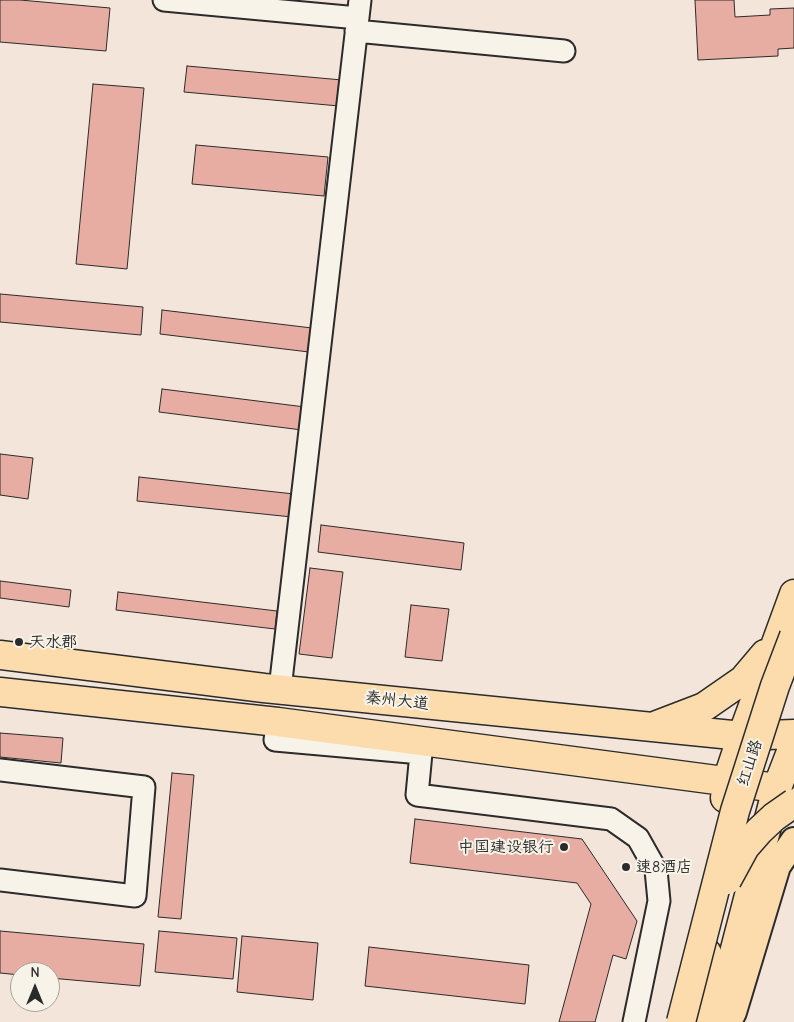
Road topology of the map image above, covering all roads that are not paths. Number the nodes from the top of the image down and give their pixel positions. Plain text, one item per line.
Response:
1 (164, 0) edge
2 (358, 16) edge
3 (564, 51) dead end
4 (794, 594) edge
5 (785, 638) edge
6 (0, 655) edge
7 (280, 689) junction
8 (0, 692) edge
9 (278, 722) junction
10 (654, 727) junction
11 (794, 734) edge
12 (742, 736) junction
13 (794, 744) edge
14 (0, 770) edge
15 (727, 781) junction
16 (788, 793) edge
17 (794, 841) edge
18 (0, 880) edge
19 (702, 938) junction
20 (634, 1022) edge
21 (681, 1022) edge
22 (702, 1022) edge
23 (716, 1022) edge
24 (728, 1022) edge

1 - 2 lane
2 - 3 lane
2 - 7 lane
4 - 5 highway
5 - 10 highway
5 - 12 highway, 红山路
5 - 19 highway, 红山路, bridge
6 - 7 highway, 秦州大道
7 - 10 highway, 秦州大道
8 - 9 highway
9 - 15 highway
9 - 20 lane
10 - 12 highway, 秦州大道
11 - 12 highway, 秦州大道
12 - 15 highway, 红山路
13 - 16 highway, 红山路
14 - 18 lane
15 - 16 highway
15 - 22 highway, 红山路
16 - 19 highway, bridge
16 - 23 highway, 红山路
17 - 24 main road
19 - 21 highway, 红山路, bridge

